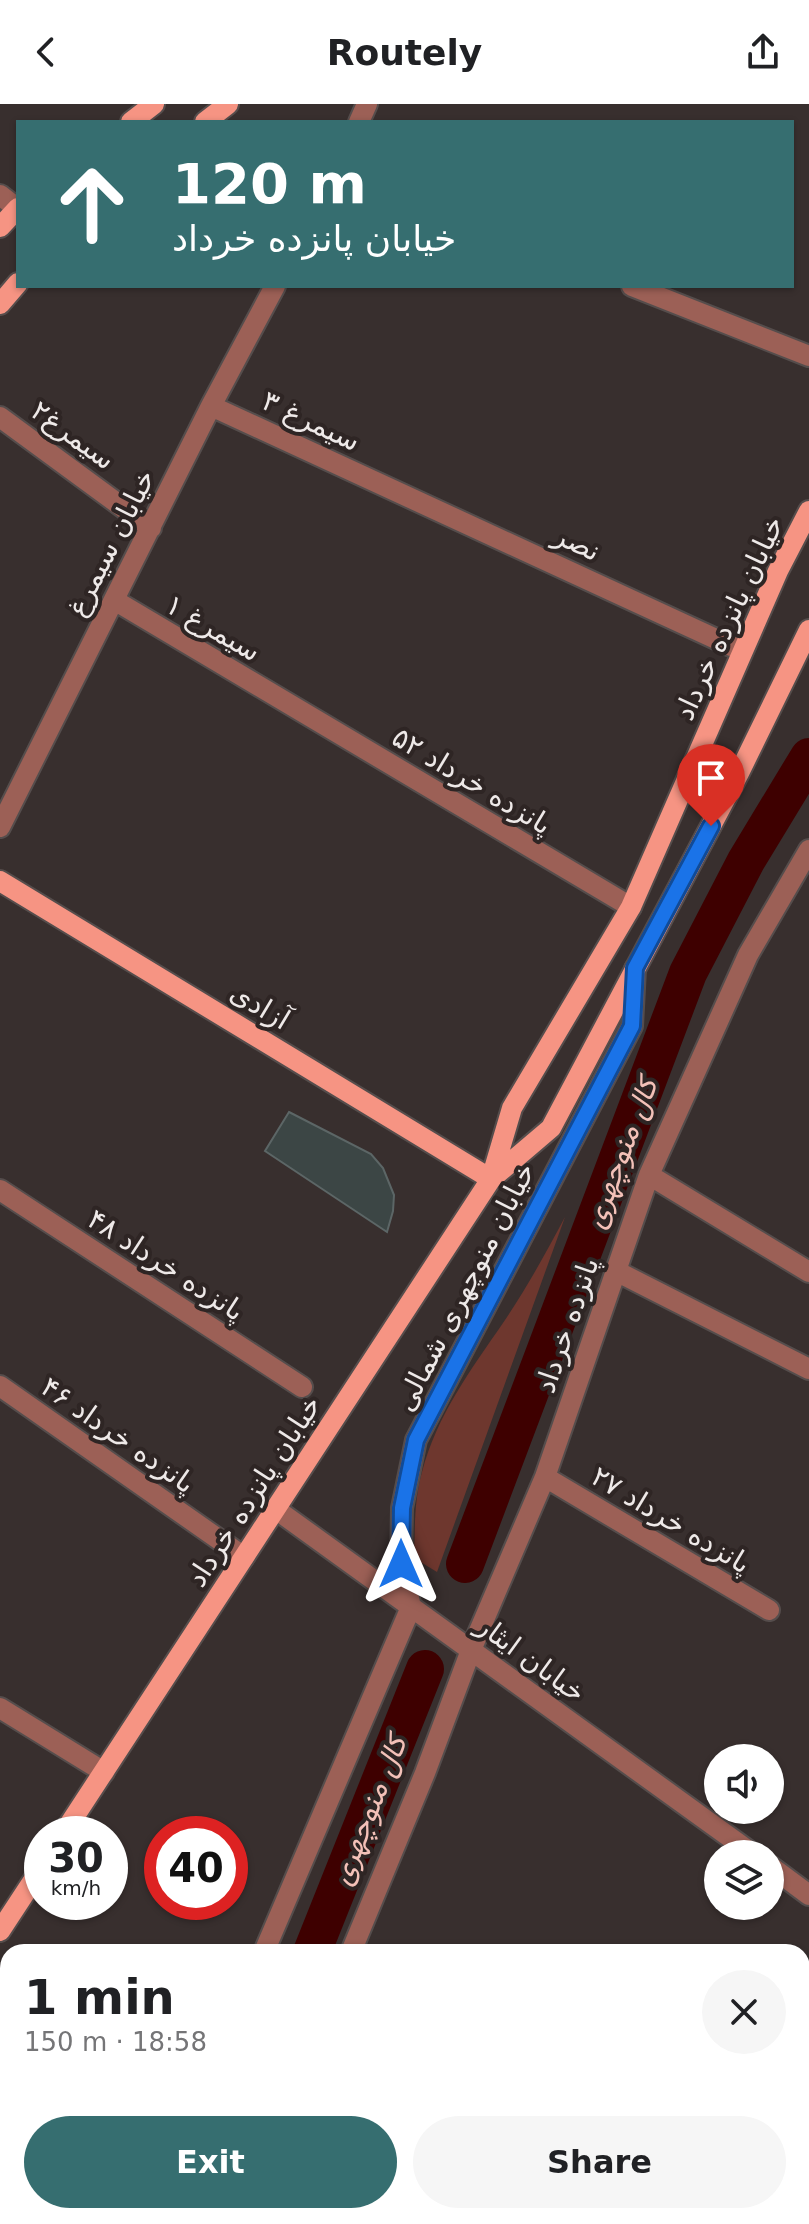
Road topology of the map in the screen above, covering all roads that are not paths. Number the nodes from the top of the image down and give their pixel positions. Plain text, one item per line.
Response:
1 (154, 104) edge
2 (228, 104) edge
3 (134, 120) edge
4 (208, 120) edge
5 (0, 195) edge
6 (16, 207) edge
7 (16, 211) edge
8 (0, 227) edge
9 (16, 285) edge
10 (274, 288) edge
11 (637, 288) edge
12 (0, 304) edge
13 (809, 356) edge
14 (211, 406) junction
15 (0, 417) edge
16 (387, 487) joint
17 (809, 511) edge
18 (151, 528) junction
19 (114, 600) junction
20 (809, 630) edge
21 (742, 651) junction
22 (286, 703) joint
23 (0, 827) edge
24 (809, 850) edge
25 (0, 881) edge
26 (631, 907) junction
27 (635, 968) junction
28 (649, 1175) junction
29 (491, 1179) junction
30 (0, 1190) edge
31 (616, 1271) junction
32 (809, 1272) edge
33 (809, 1369) edge
34 (0, 1386) edge
35 (302, 1387) dead end
36 (545, 1477) junction
37 (277, 1510) junction
38 (244, 1557) junction
39 (411, 1607) junction
40 (769, 1610) dead end
41 (471, 1650) junction
42 (0, 1708) edge
43 (104, 1772) junction
44 (75, 1816) edge
45 (734, 1840) edge
46 (784, 1876) edge
47 (24, 1894) edge
48 (809, 1895) edge
49 (0, 1931) edge
50 (267, 1944) edge
51 (354, 1944) edge

1 - 3 main road
2 - 4 main road
5 - 6 street
7 - 8 main road
9 - 12 main road
10 - 14 street, خیابان سیمرغ
11 - 13 street
14 - 16 street, سیمرغ ۳
14 - 18 street, خیابان سیمرغ
15 - 18 street, سیمرغ۲
16 - 21 street, نصر
17 - 21 main road, خیابان پانزده خرداد
18 - 19 street, خیابان سیمرغ
19 - 22 street, سیمرغ ۱
19 - 23 street, خیابان سیمرغ
20 - 27 main road, خیابان پانزده خرداد
21 - 26 main road, خیابان پانزده خرداد
22 - 26 street, پانزده خرداد ۵۲
24 - 28 street, پانزده خرداد
25 - 29 main road, آزادی
26 - 29 main road, خیابان پانزده خرداد
27 - 29 main road, خیابان پانزده خرداد
27 - 39 street, خیابان منوچهری شمالی
28 - 31 street, پانزده خرداد
28 - 32 street
29 - 37 main road, خیابان پانزده خرداد
30 - 35 street, پانزده خرداد ۴۸
31 - 33 street
31 - 36 street, پانزده خرداد
34 - 38 street, پانزده خرداد ۴۶
36 - 40 street, پانزده خرداد ۲۷
36 - 41 street, پانزده خرداد
37 - 38 main road, خیابان پانزده خرداد
37 - 39 street, خیابان ایثار
38 - 43 main road, خیابان پانزده خرداد
39 - 41 street, خیابان ایثار
39 - 50 street
41 - 45 street, خیابان ایثار
41 - 51 street
42 - 43 street
43 - 44 main road, خیابان پانزده خرداد
46 - 48 street
47 - 49 main road

